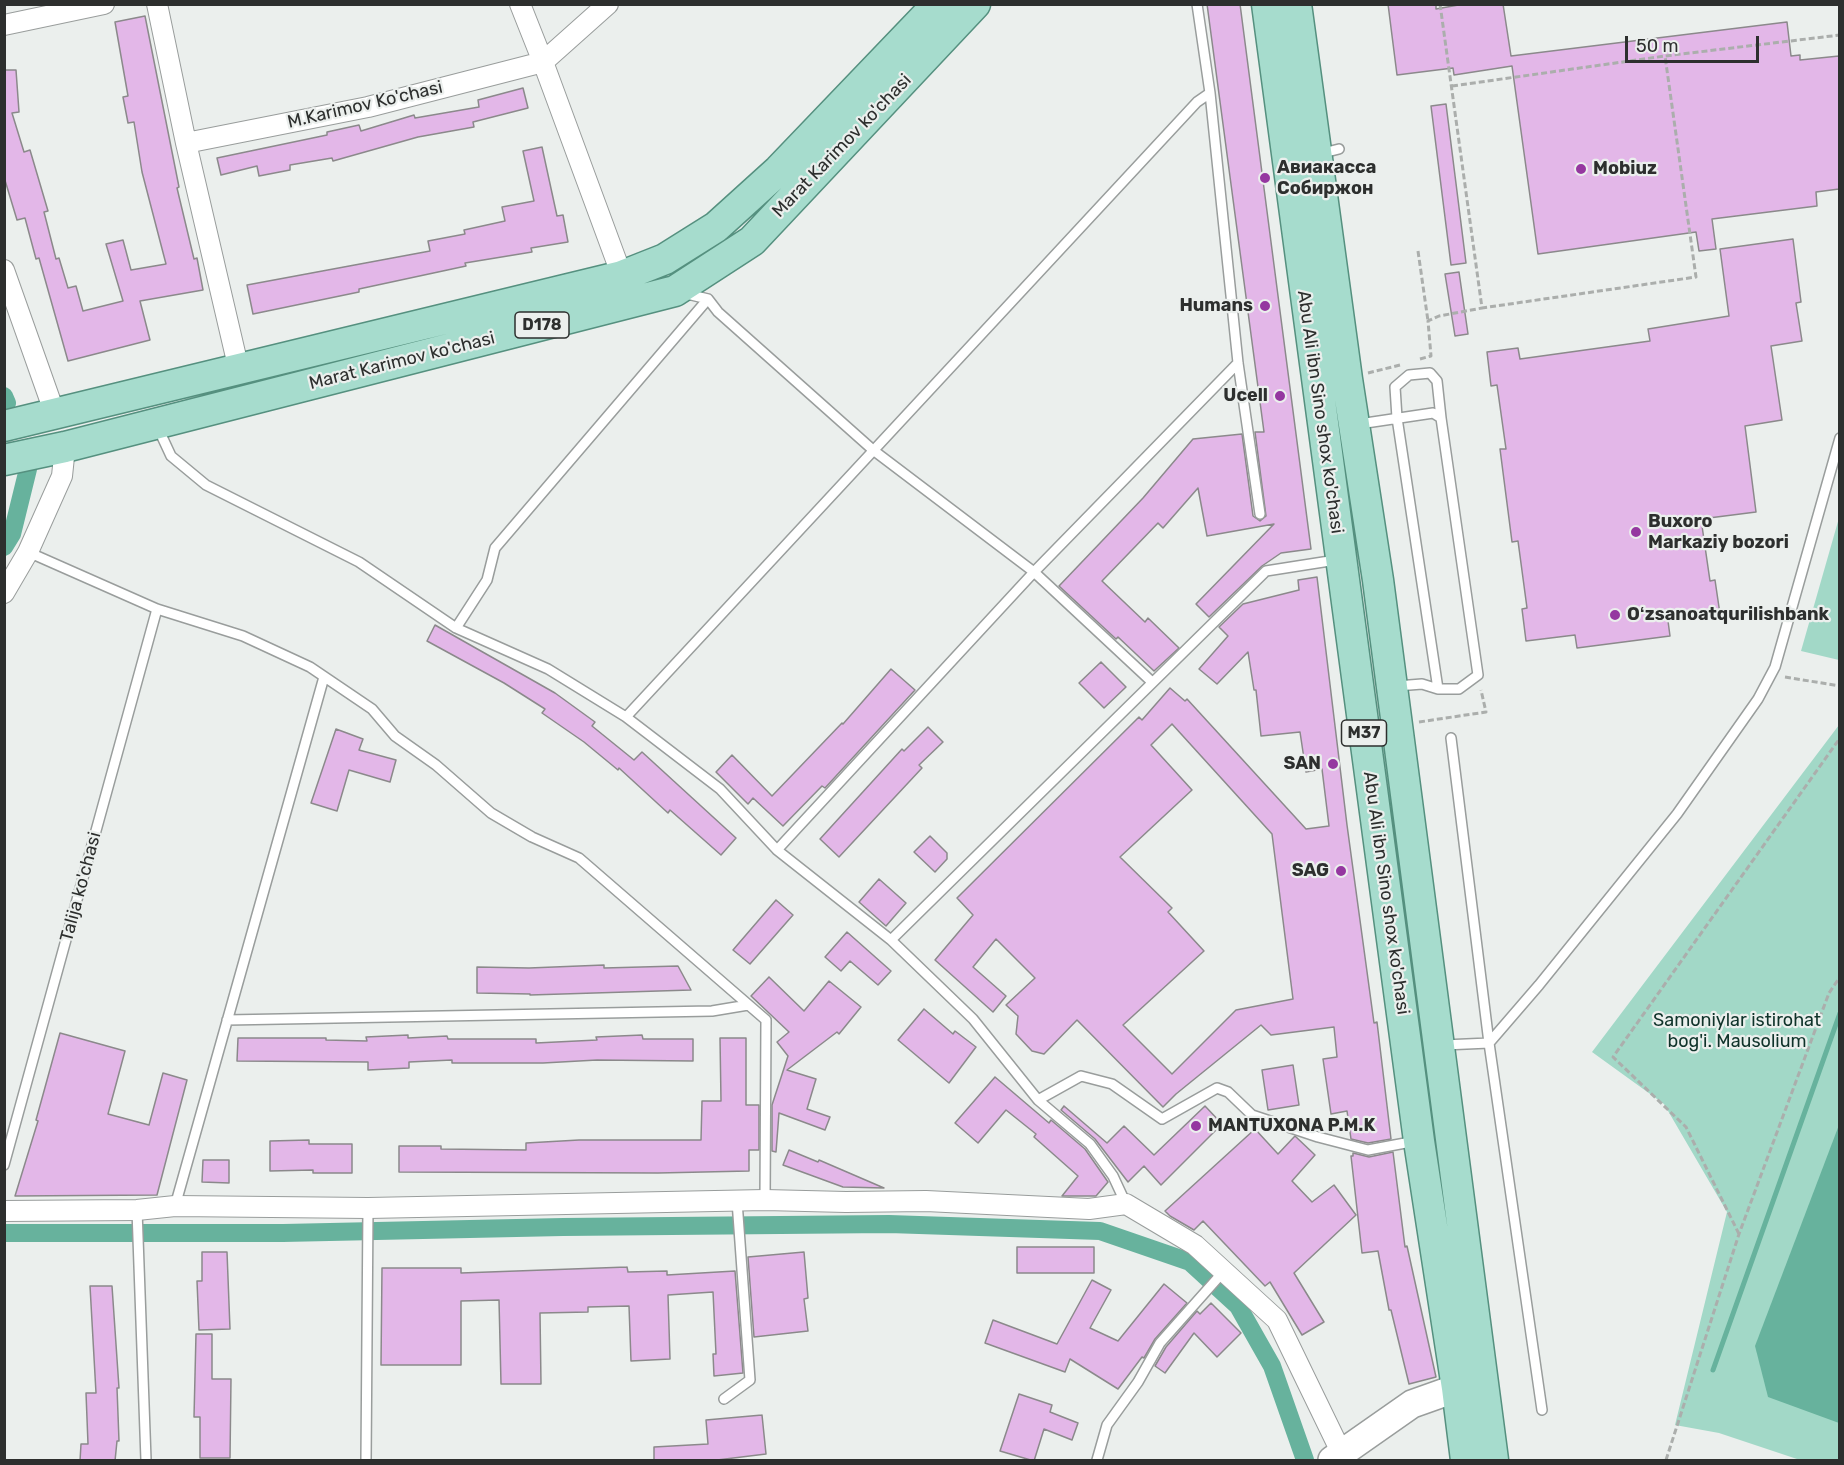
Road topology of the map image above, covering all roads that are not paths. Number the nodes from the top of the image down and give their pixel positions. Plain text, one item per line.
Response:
1 (104, 4) edge
2 (157, 4) edge
3 (520, 4) edge
4 (608, 4) edge
5 (938, 4) edge
6 (975, 4) edge
7 (1197, 4) edge
8 (1267, 4) edge
9 (1296, 4) edge
10 (4, 25) edge
11 (543, 62) junction
12 (1210, 93) junction
13 (186, 143) junction
14 (4, 270) edge
15 (622, 276) junction
16 (675, 291) junction
17 (708, 299) junction
18 (1238, 363) junction
19 (239, 370) junction
20 (55, 414) junction
21 (1397, 418) junction
22 (1441, 418) junction
23 (156, 423) junction
24 (1354, 425) junction
25 (4, 426) edge
26 (1839, 438) edge
27 (65, 447) junction
28 (873, 450) junction
29 (4, 460) edge
30 (1260, 514) dead end
31 (28, 552) junction
32 (1341, 560) junction
33 (1034, 572) junction
34 (4, 593) edge
35 (157, 609) junction
36 (456, 627) junction
37 (324, 677) junction
38 (1152, 682) junction
39 (1392, 686) junction
40 (1438, 689) junction
41 (626, 717) junction
42 (1451, 738) dead end
43 (777, 850) junction
44 (891, 940) junction
45 (748, 1005) junction
46 (227, 1020) junction
47 (1489, 1043) junction
48 (1439, 1046) junction
49 (1038, 1100) junction
50 (1419, 1141) junction
51 (4, 1166) edge
52 (765, 1200) junction
53 (737, 1201) junction
54 (1126, 1204) junction
55 (175, 1206) junction
56 (368, 1208) junction
57 (137, 1210) junction
58 (4, 1211) edge
59 (1224, 1271) junction
60 (1470, 1386) junction
61 (724, 1399) dead end
62 (1542, 1410) dead end
63 (1337, 1457) edge
64 (146, 1461) edge
65 (366, 1461) edge
66 (1097, 1461) edge
67 (1466, 1461) edge
68 (1493, 1461) edge

1 - 10 street
2 - 13 street
3 - 11 street
4 - 11 street, M.Karimov Ko'chasi
5 - 15 main road, Marat Karimov ko'chasi / D178
6 - 16 main road, Marat Karimov ko'chasi / D178
7 - 12 lane
8 - 32 main road, Abu Ali ibn Sino shox ko'chasi / M37
9 - 24 main road, Abu Ali ibn Sino shox ko'chasi / M37
11 - 13 street, M.Karimov Ko'chasi
11 - 15 street
12 - 18 lane
12 - 28 lane
13 - 19 street
14 - 20 street
15 - 19 main road, Marat Karimov ko'chasi / D178
16 - 17 lane
16 - 23 main road, Marat Karimov ko'chasi / D178
17 - 28 lane
17 - 36 lane
18 - 30 lane
18 - 33 lane
19 - 20 main road, Marat Karimov ko'chasi / D178
20 - 25 main road, Marat Karimov ko'chasi / D178
21 - 22 lane
21 - 22 lane
21 - 24 lane
21 - 40 lane
22 - 40 lane
23 - 27 main road, Marat Karimov ko'chasi / D178
23 - 36 lane
24 - 39 main road, Abu Ali ibn Sino shox ko'chasi / M37
26 - 47 lane
27 - 29 main road, Marat Karimov ko'chasi / D178
27 - 31 street
28 - 33 lane
28 - 41 lane
31 - 34 street
31 - 35 lane
32 - 38 lane
32 - 50 main road, Abu Ali ibn Sino shox ko'chasi / M37
33 - 38 lane
33 - 43 lane
35 - 37 lane
35 - 51 lane, Talija ko'chasi
36 - 41 lane
37 - 45 lane
37 - 46 lane
38 - 44 lane
39 - 40 lane
39 - 48 main road, Abu Ali ibn Sino shox ko'chasi / M37
41 - 43 lane
42 - 47 lane
43 - 44 lane
44 - 49 lane
45 - 46 lane
45 - 52 lane
46 - 55 lane
47 - 48 lane
47 - 62 lane
48 - 60 main road, Abu Ali ibn Sino shox ko'chasi / M37
49 - 50 lane
49 - 54 lane
50 - 60 main road, Abu Ali ibn Sino shox ko'chasi / M37
52 - 53 street
52 - 54 street
53 - 56 street
53 - 61 lane
54 - 59 street
55 - 56 street
55 - 57 street
56 - 65 lane
57 - 58 street
57 - 64 lane
59 - 63 street
59 - 66 lane
60 - 63 street
60 - 67 main road, Abu Ali ibn Sino shox ko'chasi / M37
60 - 68 main road, Abu Ali ibn Sino shox ko'chasi / M37

